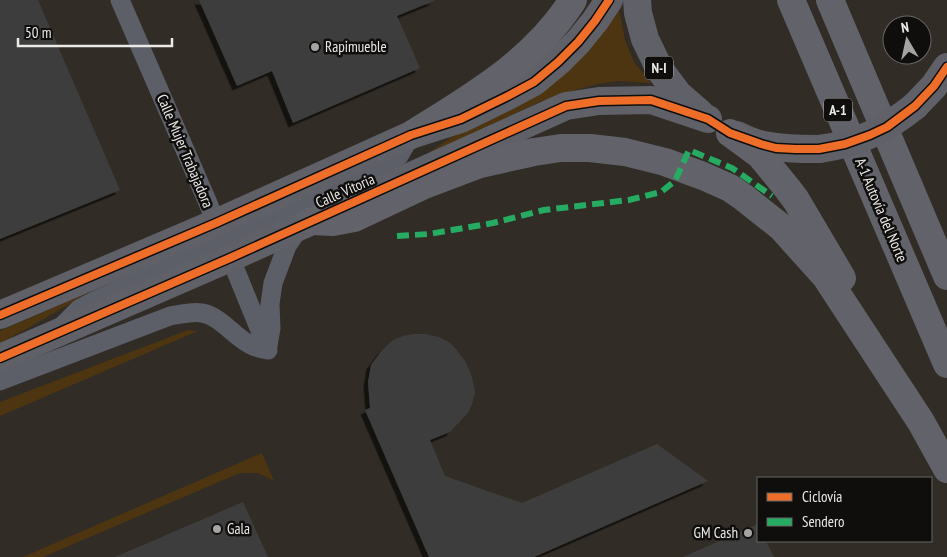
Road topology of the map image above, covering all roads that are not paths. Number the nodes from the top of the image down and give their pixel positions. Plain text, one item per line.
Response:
1 (120, 0) edge
2 (573, 0) edge
3 (609, 0) edge
4 (637, 0) edge
5 (791, 0) edge
6 (830, 0) edge
7 (836, 0) edge
8 (855, 58) junction
9 (947, 67) edge
10 (719, 126) junction
11 (411, 136) junction
12 (216, 223) junction
13 (306, 224) junction
14 (230, 258) junction
15 (947, 276) edge
16 (0, 315) edge
17 (52, 336) junction
18 (268, 350) junction
19 (0, 358) edge
20 (947, 364) edge
21 (0, 381) edge
22 (947, 468) edge

1 - 12 street, Calle Mujer Trabajadora
2 - 11 highway
3 - 11 highway, Calle Vitoria
4 - 10 highway, N-I
5 - 20 highway, A-1 Autovía del Norte / A-1
6 - 8 highway, A-1
7 - 8 highway
8 - 15 highway, A-1
9 - 10 highway, N-I, bridge
10 - 13 highway, Calle Vitoria
10 - 22 highway
11 - 12 highway, Calle Vitoria
11 - 14 street, Calle Vitoria
12 - 14 street
12 - 16 highway, Calle Vitoria
12 - 17 street, Calle Mujer Trabajadora
13 - 14 highway, Calle Vitoria
13 - 18 street
13 - 22 highway
14 - 17 highway, Calle Vitoria
14 - 18 street
17 - 19 highway, Calle Vitoria
18 - 21 street

